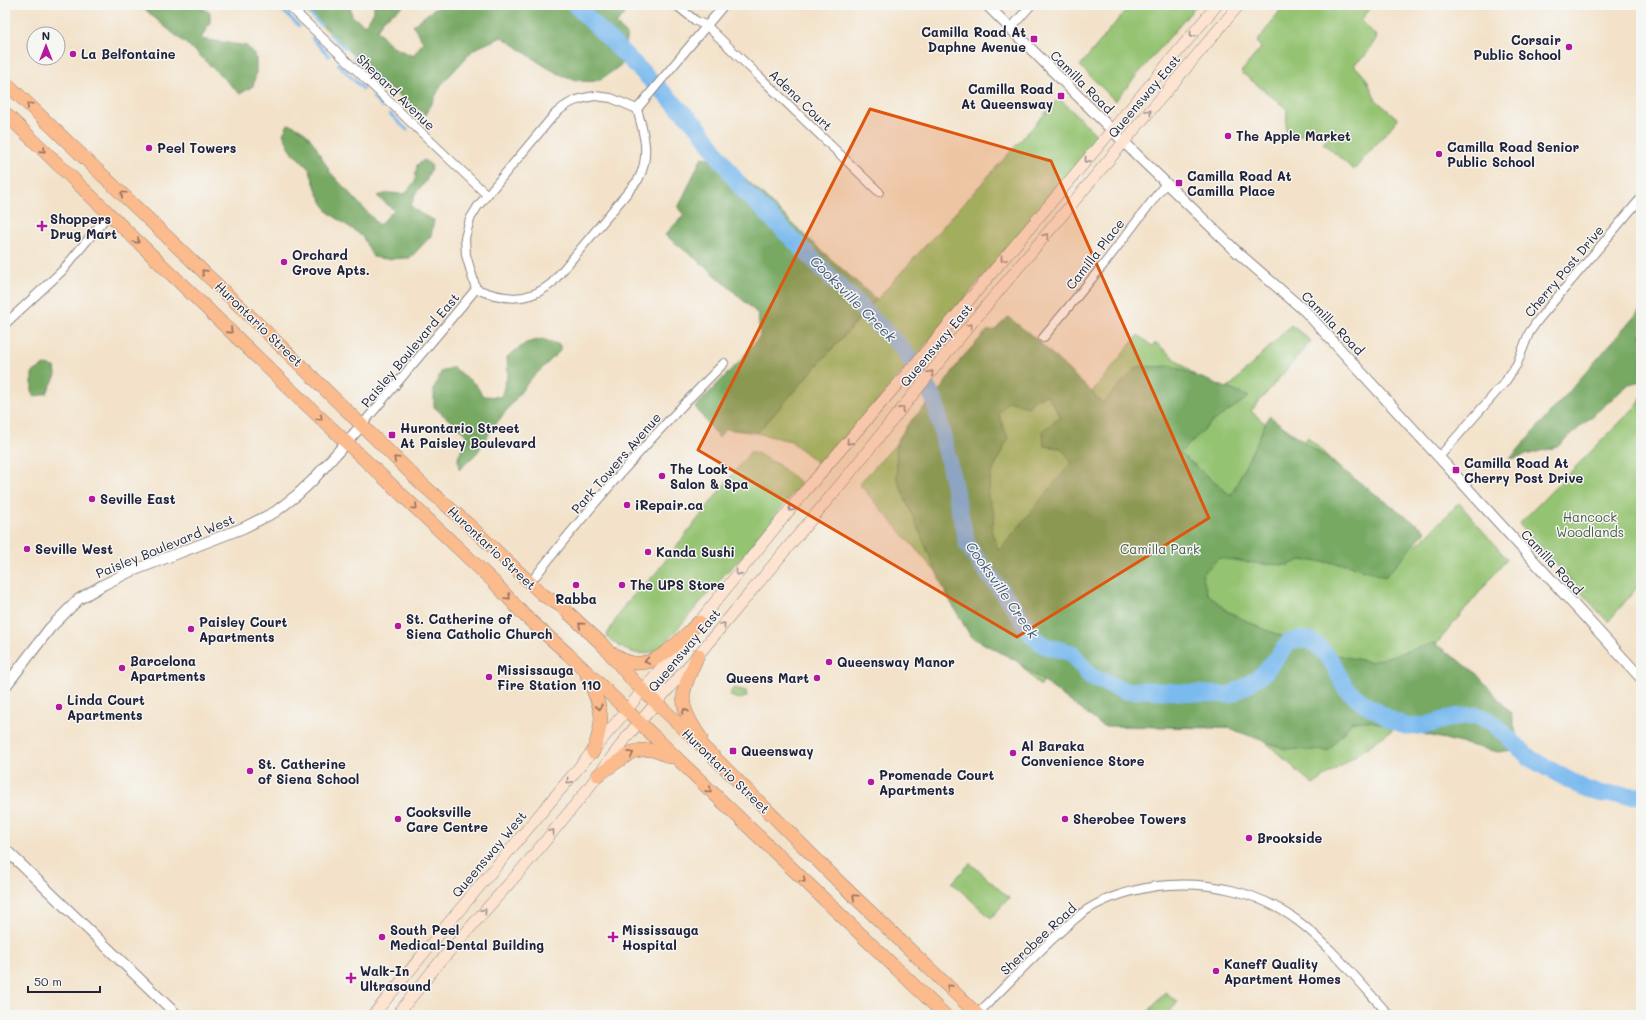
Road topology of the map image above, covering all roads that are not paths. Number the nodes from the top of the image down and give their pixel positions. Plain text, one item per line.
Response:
1 (288, 5) edge
2 (676, 5) edge
3 (724, 5) edge
4 (987, 5) edge
5 (1031, 5) edge
6 (1217, 5) edge
7 (1239, 5) edge
8 (707, 26) junction
9 (1010, 29) junction
10 (5, 82) edge
11 (637, 109) junction
12 (5, 113) edge
13 (1112, 130) junction
14 (1124, 142) junction
15 (1166, 183) junction
16 (879, 192) dead end
17 (487, 195) junction
18 (1641, 198) edge
19 (109, 214) junction
20 (476, 289) junction
21 (5, 324) edge
22 (1043, 338) dead end
23 (724, 363) dead end
24 (361, 426) junction
25 (346, 442) junction
26 (1439, 457) junction
27 (530, 583) junction
28 (699, 622) junction
29 (602, 644) junction
30 (698, 655) junction
31 (585, 671) junction
32 (1641, 678) edge
33 (5, 687) edge
34 (643, 691) junction
35 (656, 704) junction
36 (626, 711) junction
37 (639, 723) junction
38 (593, 752) junction
39 (713, 756) junction
40 (680, 763) junction
41 (598, 775) junction
42 (5, 849) edge
43 (177, 1015) edge
44 (373, 1015) edge
45 (397, 1015) edge
46 (945, 1015) edge
47 (977, 1015) edge
48 (1389, 1015) edge

1 - 17 street, Shepard Avenue
2 - 8 street, Adena Court
3 - 8 street
4 - 9 street, Camilla Road
5 - 9 street
6 -> 13 main road, Queensway East
14 -> 7 main road, Queensway East
8 - 11 street
8 - 16 street, Adena Court
9 - 13 street, Camilla Road
24 -> 10 main road, Hurontario Street
11 - 17 street, Paisley Boulevard East
11 - 20 street, Paisley Boulevard East
12 -> 19 main road, Hurontario Street
13 - 14 street, Camilla Road
13 -> 28 main road, Queensway East
14 - 15 street, Camilla Road
30 -> 14 main road, Queensway East
15 - 22 street, Camilla Place
15 - 26 street, Camilla Road
17 - 20 street, Paisley Boulevard East
18 - 26 street, Cherry Post Drive
19 - 21 street
19 -> 25 main road, Hurontario Street
20 - 24 street, Paisley Boulevard East
23 - 27 street, Park Towers Avenue
24 - 25 street, Paisley Boulevard West
27 -> 24 main road, Hurontario Street
25 -> 31 main road, Hurontario Street
25 - 33 street, Paisley Boulevard West
26 - 32 street, Camilla Road
29 -> 27 main road, Hurontario Street
28 -> 29 main road
28 - 34 main road, Queensway East
29 - 34 main road, Hurontario Street
30 - 35 main road, Queensway East
39 -> 30 main road
31 - 36 main road, Hurontario Street
31 -> 38 main road
34 - 35 main road, Hurontario Street
34 - 36 main road
35 - 37 main road
35 - 39 main road, Hurontario Street
36 - 37 main road, Hurontario Street
36 - 38 main road, Queensway West
37 - 40 main road, Hurontario Street
37 - 41 main road
38 -> 44 main road, Queensway West
47 -> 39 main road, Hurontario Street
41 -> 40 main road
40 -> 46 main road, Hurontario Street
45 -> 41 main road
42 - 43 street
47 - 48 street, Sherobee Road

